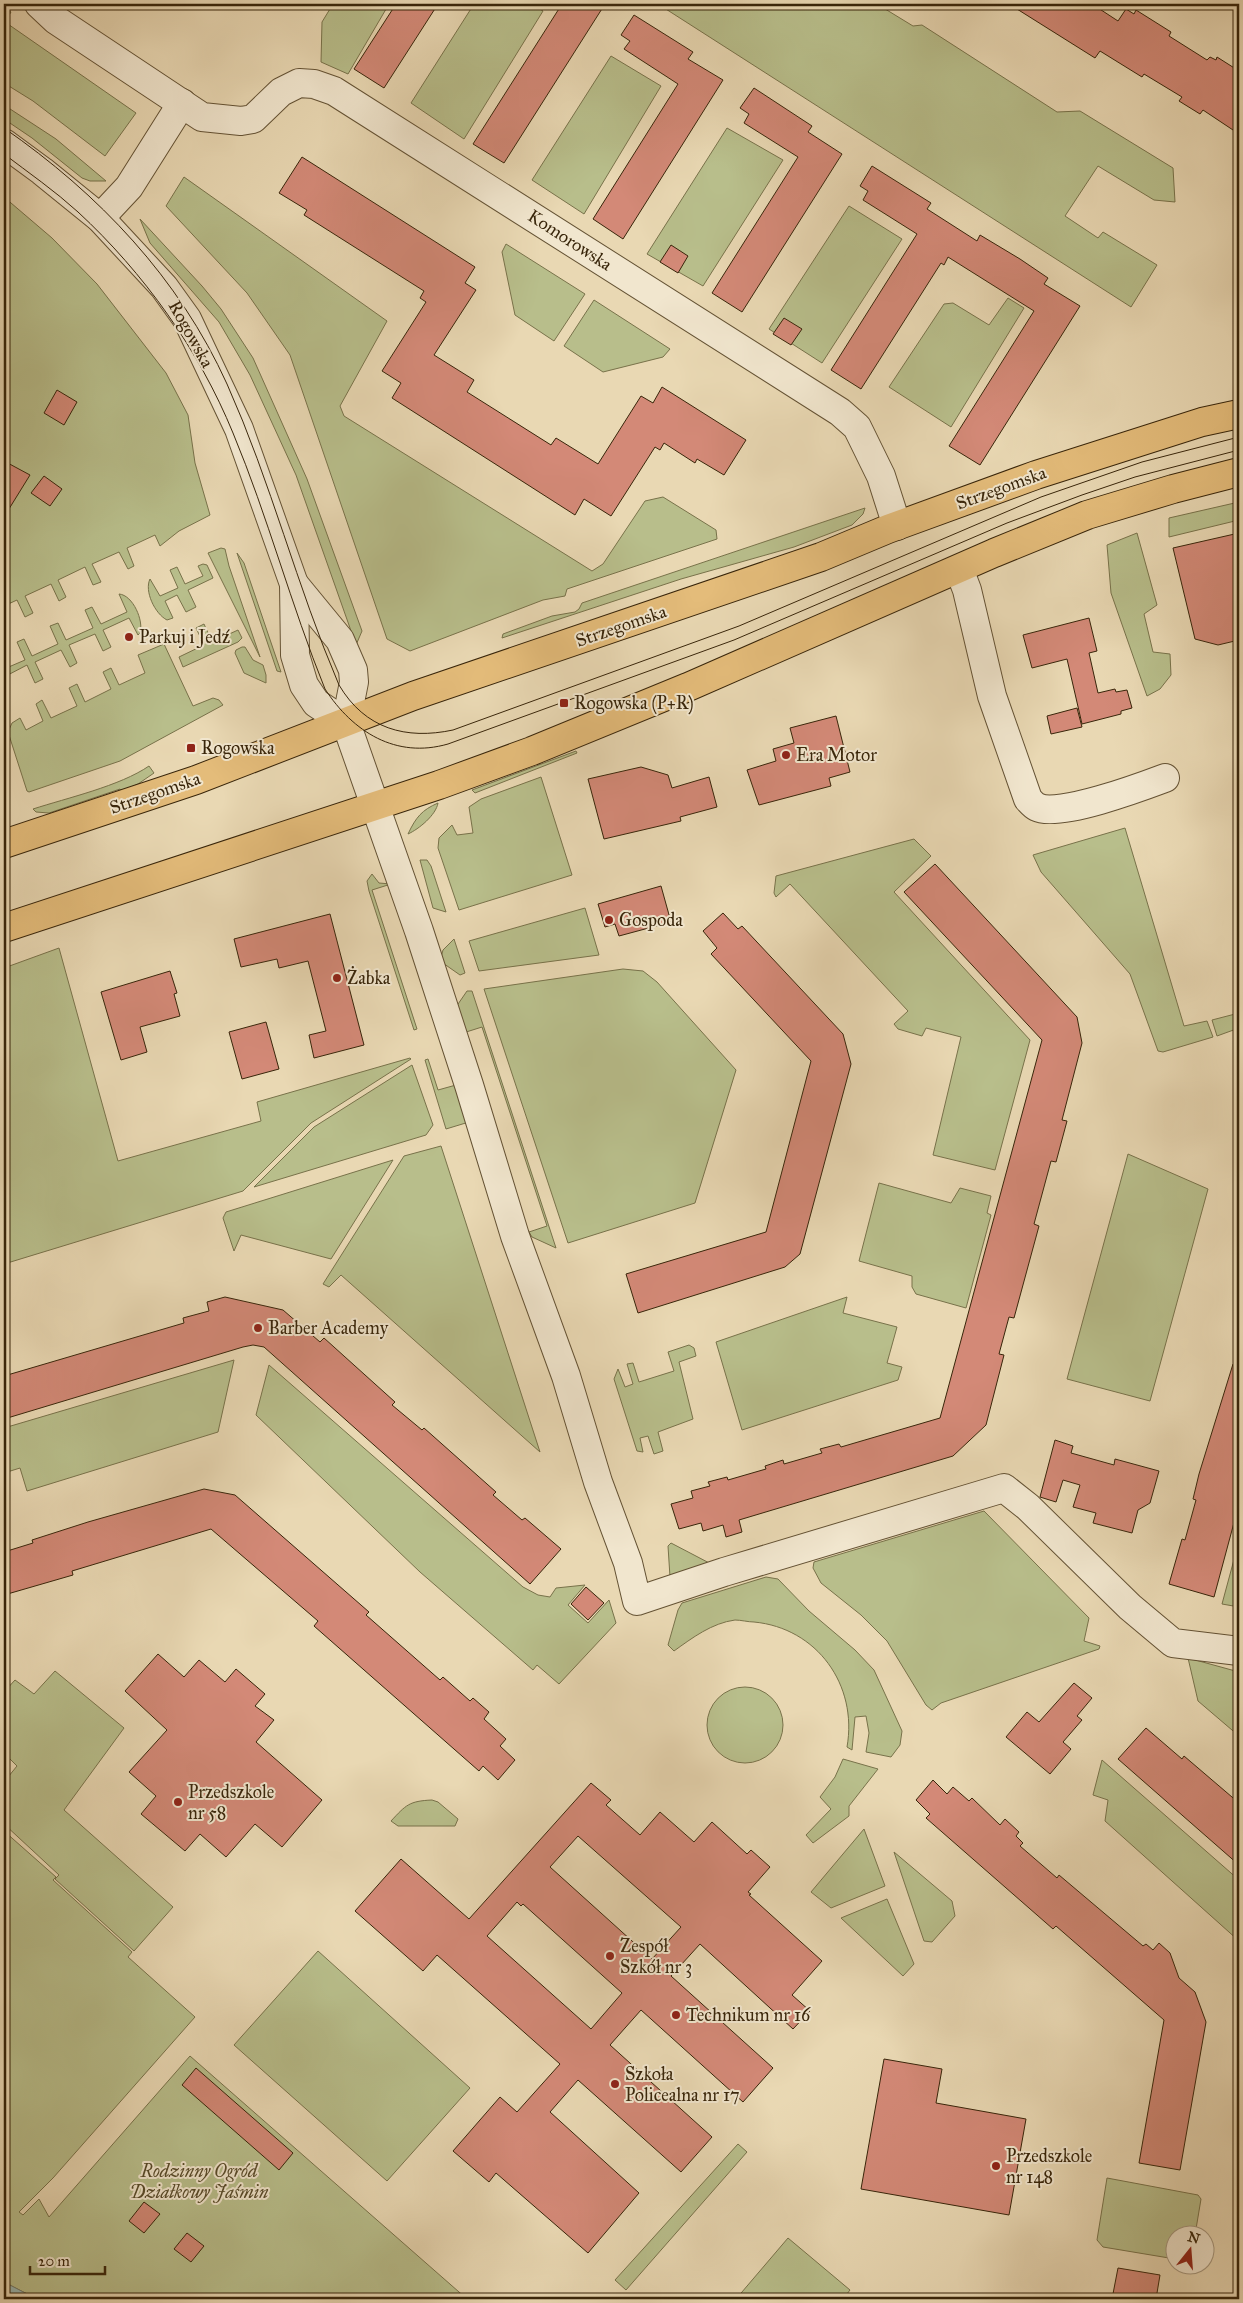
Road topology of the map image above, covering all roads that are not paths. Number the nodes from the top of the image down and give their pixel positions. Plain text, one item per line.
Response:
1 (39, 4) edge
2 (182, 103) junction
3 (4, 143) edge
4 (100, 218) junction
5 (1239, 414) edge
6 (1239, 472) edge
7 (897, 526) junction
8 (959, 568) junction
9 (294, 584) junction
10 (346, 723) junction
11 (1165, 778) dead end
12 (376, 805) junction
13 (4, 844) edge
14 (4, 928) edge
15 (1239, 1651) edge

1 - 2 street, Komorowska
2 - 4 street
2 - 7 street, Komorowska
3 - 4 street, Rogowska
4 - 9 street, Rogowska
5 - 7 main road, Strzegomska
6 - 8 main road
7 - 10 main road, Strzegomska
8 - 11 street
8 - 12 main road
9 - 10 street, Rogowska
9 - 10 street, Rogowska
10 - 12 street
10 - 13 main road, Strzegomska
12 - 14 main road
12 - 15 street

